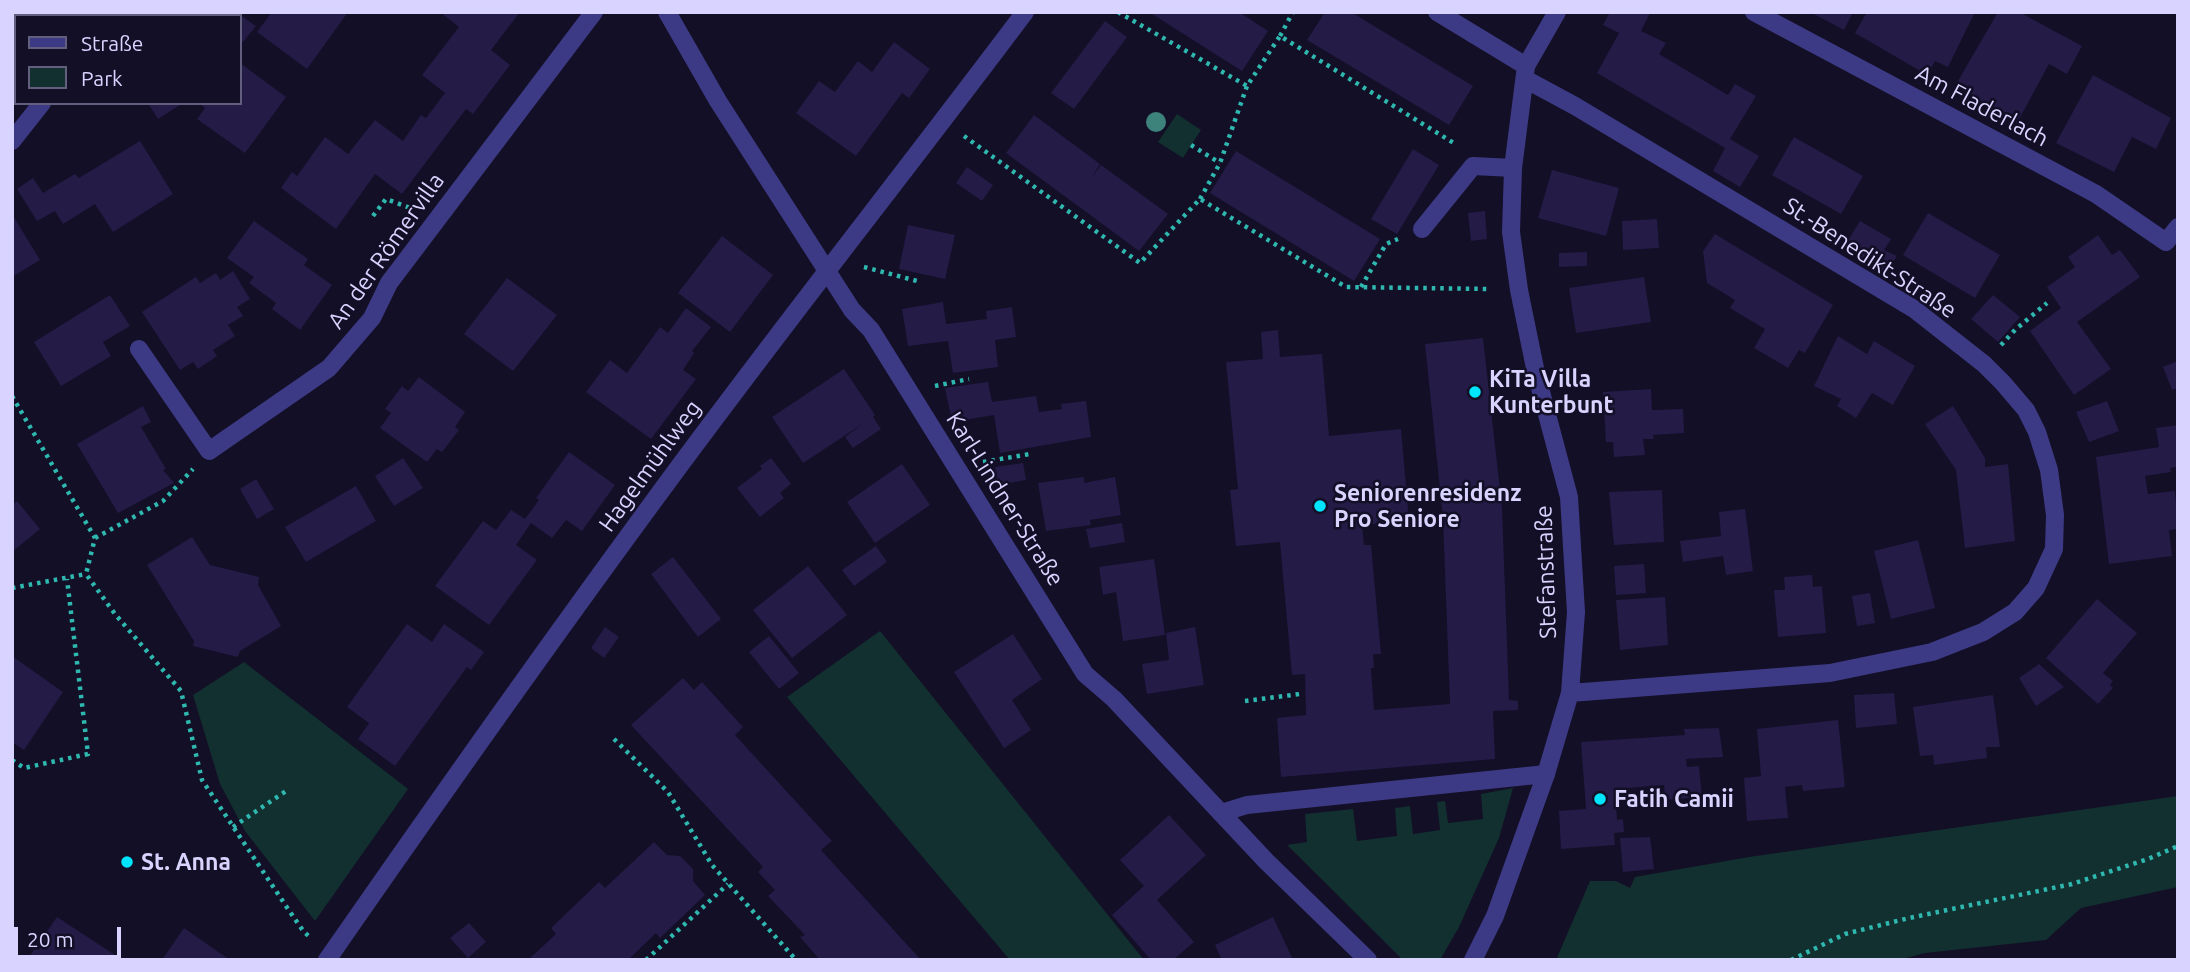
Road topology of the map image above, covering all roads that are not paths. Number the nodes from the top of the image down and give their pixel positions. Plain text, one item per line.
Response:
1 (594, 12) edge
2 (667, 12) edge
3 (1025, 12) edge
4 (1437, 12) edge
5 (1557, 12) edge
6 (1754, 12) edge
7 (1525, 72) junction
8 (40, 105) edge
9 (12, 141) edge
10 (1513, 168) junction
11 (2178, 227) edge
12 (1422, 229) road end
13 (831, 265) junction
14 (139, 349) dead end
15 (1570, 693) junction
16 (1546, 774) junction
17 (1221, 813) junction
18 (327, 960) edge
19 (1368, 960) edge
20 (1473, 960) edge

1 - 14 street, An der Römervilla
2 - 13 street, Karl-Lindner-Straße
3 - 13 street, Hagelmühlweg
4 - 7 street, St.-Benedikt-Straße
5 - 7 street, Stefanstraße
6 - 11 street, Am Fladerlach
7 - 10 street, Stefanstraße
7 - 15 street, St.-Benedikt-Straße
8 - 9 street
10 - 12 street
10 - 15 street, Stefanstraße
13 - 17 street, Karl-Lindner-Straße
13 - 18 street, Hagelmühlweg
15 - 16 street, Stefanstraße
16 - 17 street
16 - 20 street, Stefanstraße
17 - 19 street, Karl-Lindner-Straße

